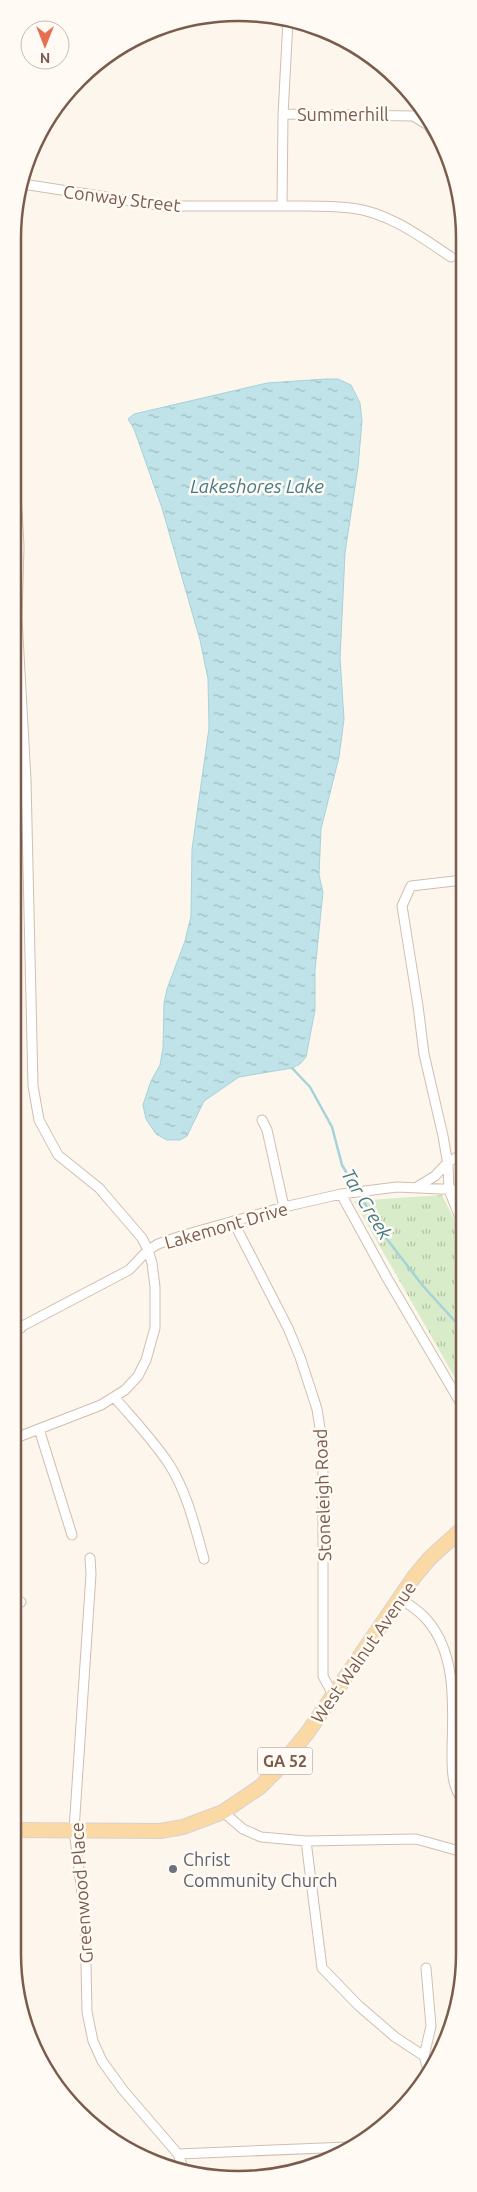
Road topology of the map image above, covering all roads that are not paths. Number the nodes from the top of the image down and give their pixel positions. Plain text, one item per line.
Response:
1 (289, 27) edge
2 (283, 114) junction
3 (420, 120) edge
4 (28, 185) edge
5 (282, 206) junction
6 (451, 257) dead end
7 (21, 690) edge
8 (456, 881) edge
9 (262, 1120) dead end
10 (456, 1157) edge
11 (448, 1162) junction
12 (416, 1188) junction
13 (449, 1190) junction
14 (456, 1190) edge
15 (341, 1194) junction
16 (284, 1207) junction
17 (456, 1209) edge
18 (233, 1220) junction
19 (148, 1250) junction
20 (21, 1327) edge
21 (456, 1395) edge
22 (115, 1398) junction
23 (39, 1429) junction
24 (21, 1436) edge
25 (456, 1534) edge
26 (72, 1535) dead end
27 (90, 1558) dead end
28 (204, 1559) dead end
29 (400, 1598) junction
30 (333, 1695) junction
31 (456, 1788) edge
32 (223, 1812) junction
33 (21, 1830) edge
34 (74, 1830) junction
35 (306, 1842) junction
36 (456, 1850) edge
37 (426, 1968) dead end
38 (424, 2056) junction
39 (426, 2063) edge
40 (336, 2147) edge
41 (178, 2154) junction
42 (181, 2163) edge

1 - 2 street
2 - 3 street, Summerhill
2 - 5 street
4 - 5 street, Conway Street
5 - 6 street, Conway Street
7 - 19 street
8 - 11 street
9 - 16 street
10 - 11 street
11 - 12 street
11 - 13 street
12 - 13 street, Lakemont Drive
12 - 15 street, Lakemont Drive
13 - 14 street, Lakemont Drive
13 - 17 street
15 - 16 street, Lakemont Drive
15 - 21 street
16 - 18 street, Lakemont Drive
18 - 19 street, Lakemont Drive
18 - 30 street, Stoneleigh Road
19 - 20 street, Lakemont Drive
19 - 22 street
22 - 23 street
22 - 28 street
23 - 24 street
23 - 26 street
25 - 29 main road, West Walnut Avenue / GA 52
27 - 34 street, Greenwood Place
29 - 30 main road, West Walnut Avenue / GA 52
29 - 31 street
30 - 32 main road, West Walnut Avenue / GA 52
32 - 34 main road, West Walnut Avenue / GA 52
32 - 35 street
33 - 34 main road, West Walnut Avenue / GA 52
34 - 41 street, Greenwood Place
35 - 36 street
35 - 38 street
37 - 38 street
38 - 39 street
40 - 41 street
41 - 42 street, Greenwood Place

